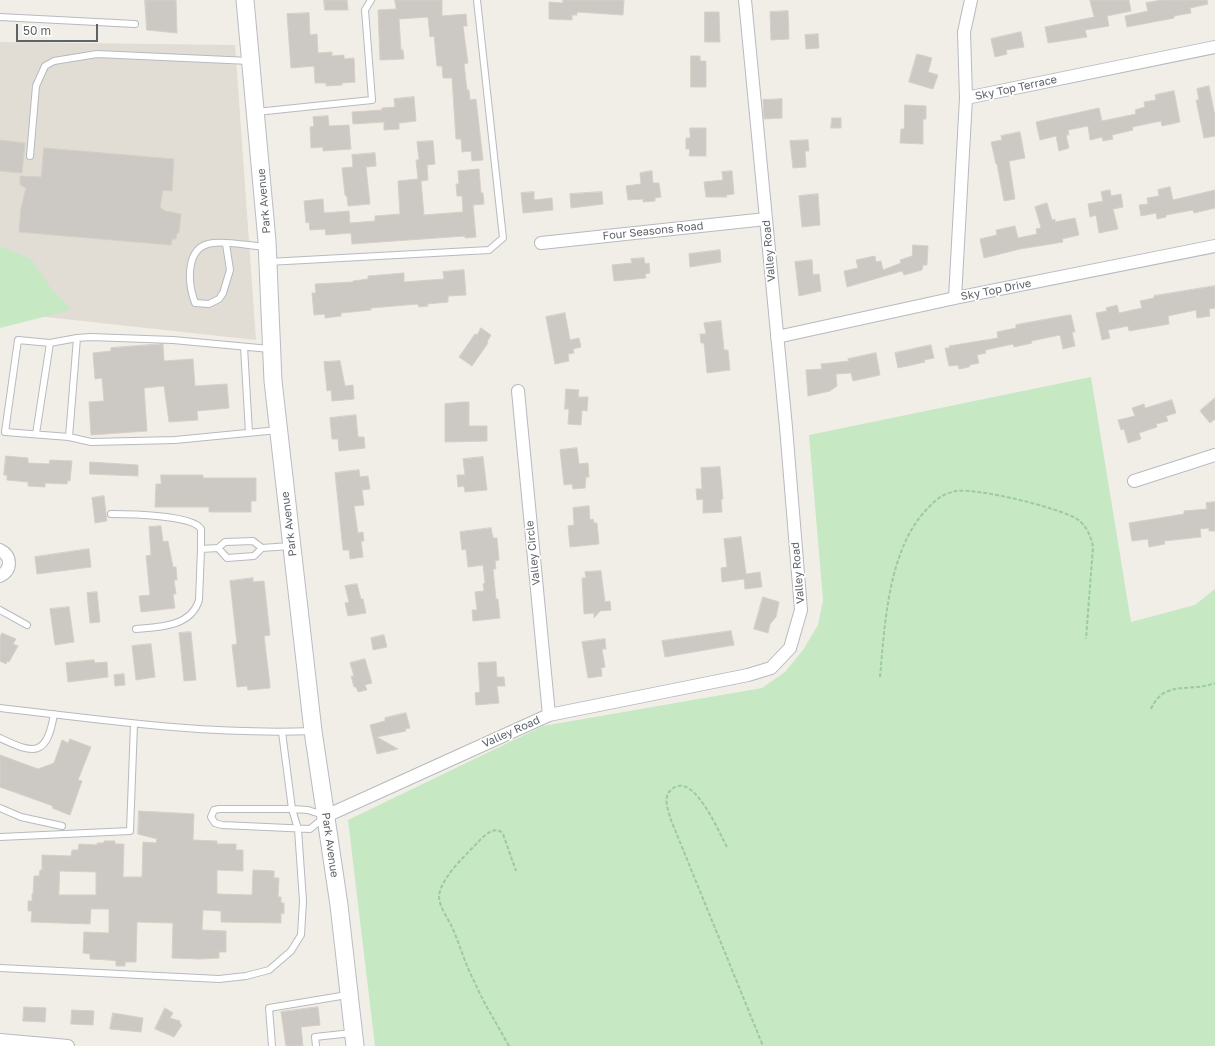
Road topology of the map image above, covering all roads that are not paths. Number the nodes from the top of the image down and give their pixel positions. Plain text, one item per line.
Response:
1 (245, 0) edge
2 (371, 0) edge
3 (478, 0) edge
4 (745, 0) edge
5 (971, 0) edge
6 (0, 17) edge
7 (135, 24) dead end
8 (1215, 47) edge
9 (251, 62) junction
10 (966, 98) junction
11 (256, 112) junction
12 (30, 156) dead end
13 (766, 219) junction
14 (541, 243) dead end
15 (226, 244) junction
16 (1215, 246) edge
17 (267, 255) junction
18 (955, 298) junction
19 (777, 337) junction
20 (77, 338) junction
21 (50, 343) junction
22 (244, 347) junction
23 (272, 350) junction
24 (518, 391) dead end
25 (278, 430) junction
26 (249, 433) junction
27 (36, 434) junction
28 (69, 437) junction
29 (1215, 455) edge
30 (1134, 481) dead end
31 (111, 514) dead end
32 (292, 546) junction
33 (218, 548) junction
34 (262, 548) junction
35 (201, 549) junction
36 (0, 550) edge
37 (0, 576) edge
38 (0, 610) edge
39 (27, 625) dead end
40 (136, 629) dead end
41 (0, 708) edge
42 (54, 714) junction
43 (549, 715) junction
44 (134, 724) junction
45 (313, 731) junction
46 (282, 732) junction
47 (0, 738) edge
48 (0, 808) edge
49 (292, 809) junction
50 (326, 816) junction
51 (62, 826) dead end
52 (298, 829) junction
53 (0, 837) edge
54 (0, 968) edge
55 (349, 995) junction
56 (354, 1039) edge
57 (0, 1040) edge
58 (68, 1046) edge
59 (272, 1046) edge
60 (316, 1046) edge

1 - 9 main road, Park Avenue
2 - 11 lane
3 - 17 lane
4 - 13 street, Valley Road
5 - 10 street
6 - 7 lane
8 - 10 street, Sky Top Terrace
9 - 11 main road, Park Avenue
9 - 12 lane
10 - 18 street, Sky Top Terrace
11 - 17 main road, Park Avenue
13 - 14 street, Four Seasons Road
13 - 19 street, Valley Road
15 - 15 lane
15 - 17 lane
16 - 18 street, Sky Top Drive
17 - 23 main road, Park Avenue
18 - 19 street, Sky Top Drive
19 - 43 street, Valley Road
20 - 21 lane
20 - 22 lane
20 - 28 lane
21 - 27 lane
21 - 27 lane
22 - 23 lane
22 - 26 lane
23 - 25 main road, Park Avenue
24 - 43 street, Valley Circle
25 - 26 lane
25 - 32 main road, Park Avenue
26 - 28 lane
27 - 28 lane
29 - 30 street
31 - 35 lane
32 - 34 lane
32 - 45 main road, Park Avenue
33 - 34 lane
33 - 34 lane
33 - 35 lane
35 - 40 lane
36 - 37 street
38 - 39 lane
41 - 42 lane
42 - 44 lane
42 - 47 lane
43 - 50 street, Valley Road
44 - 46 lane
44 - 53 lane
45 - 46 lane
45 - 50 main road, Park Avenue
46 - 49 lane
48 - 51 lane
49 - 50 lane
49 - 52 lane
49 - 52 lane
50 - 52 lane
50 - 55 main road, Park Avenue
52 - 54 lane
55 - 56 main road, Park Avenue
55 - 59 lane
56 - 60 lane
57 - 58 street

